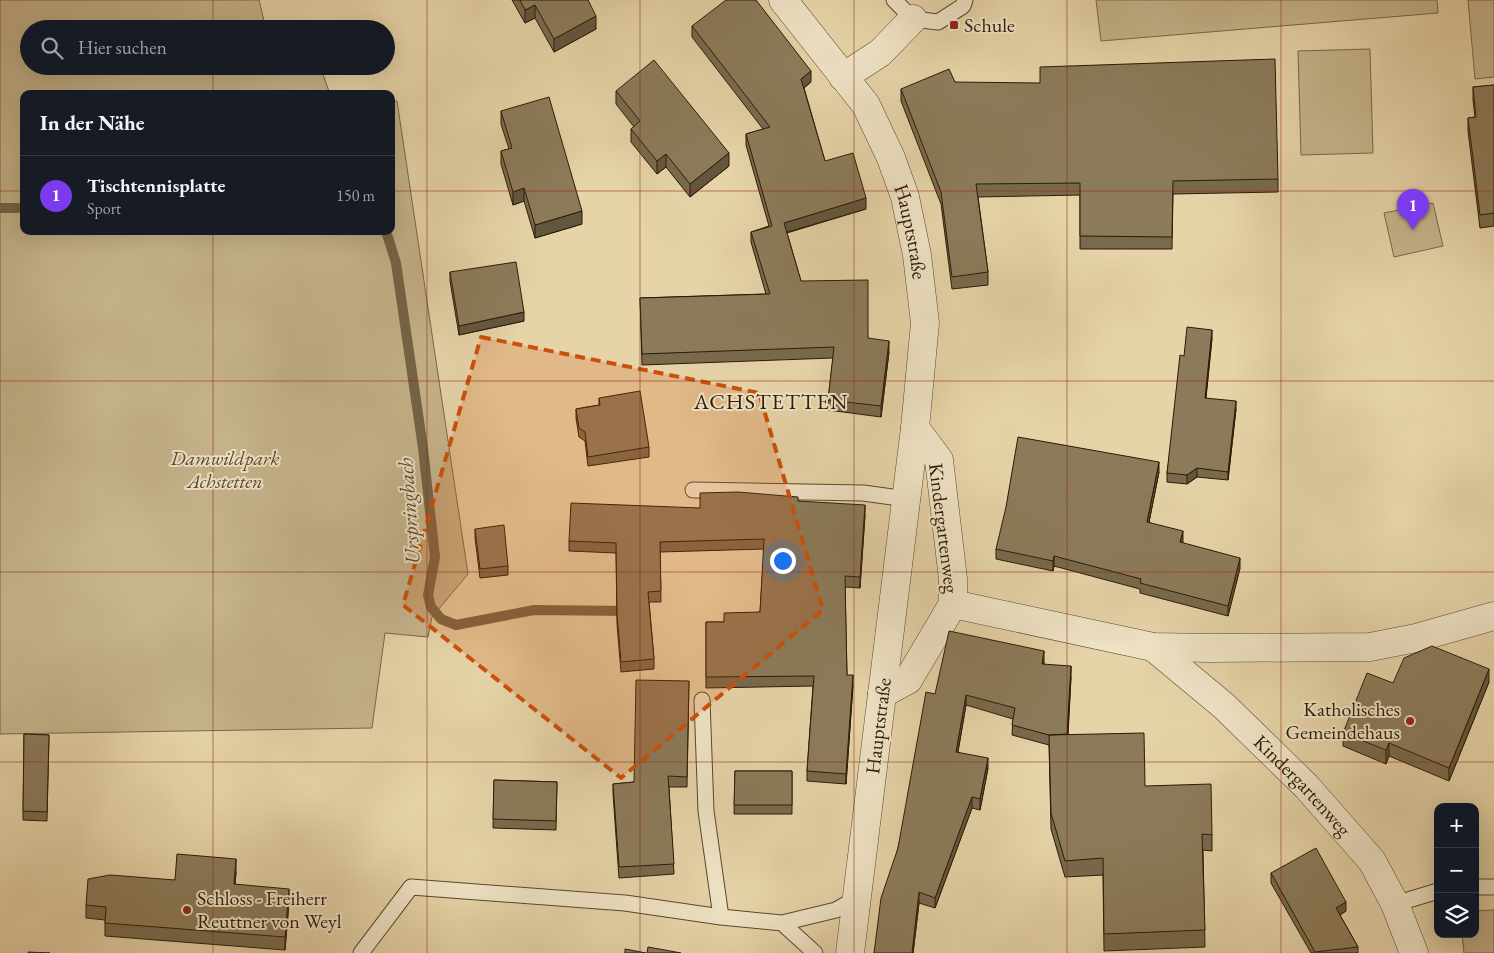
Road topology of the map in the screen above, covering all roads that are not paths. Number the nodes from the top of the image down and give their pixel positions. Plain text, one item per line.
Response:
1 (783, 0) edge
2 (894, 0) edge
3 (965, 0) edge
4 (913, 19) junction
5 (843, 77) junction
6 (915, 428) junction
7 (693, 490) dead end
8 (907, 498) junction
9 (953, 604) junction
10 (1494, 616) edge
11 (1153, 647) junction
12 (882, 694) junction
13 (702, 700) dead end
14 (1479, 886) edge
15 (1494, 887) edge
16 (1434, 892) edge
17 (857, 898) junction
18 (1395, 904) junction
19 (721, 917) junction
20 (782, 923) junction
21 (361, 953) edge
22 (815, 953) edge
23 (850, 953) edge
24 (1414, 953) edge

1 - 5 street, Hauptstraße
2 - 4 lane
3 - 4 lane
4 - 5 street
5 - 6 street, Hauptstraße
6 - 8 street, Hauptstraße
6 - 9 street, Kindergartenweg
7 - 8 lane
8 - 12 street, Hauptstraße
9 - 11 street, Kindergartenweg
9 - 12 street, Kindergartenweg
10 - 11 street, Kindergartenweg
11 - 18 street, Kindergartenweg
12 - 17 street, Hauptstraße
13 - 19 lane
14 - 15 lane
16 - 18 lane
17 - 20 lane
17 - 23 street, Hauptstraße
18 - 24 street, Kindergartenweg
19 - 20 lane
19 - 21 lane
20 - 22 lane

